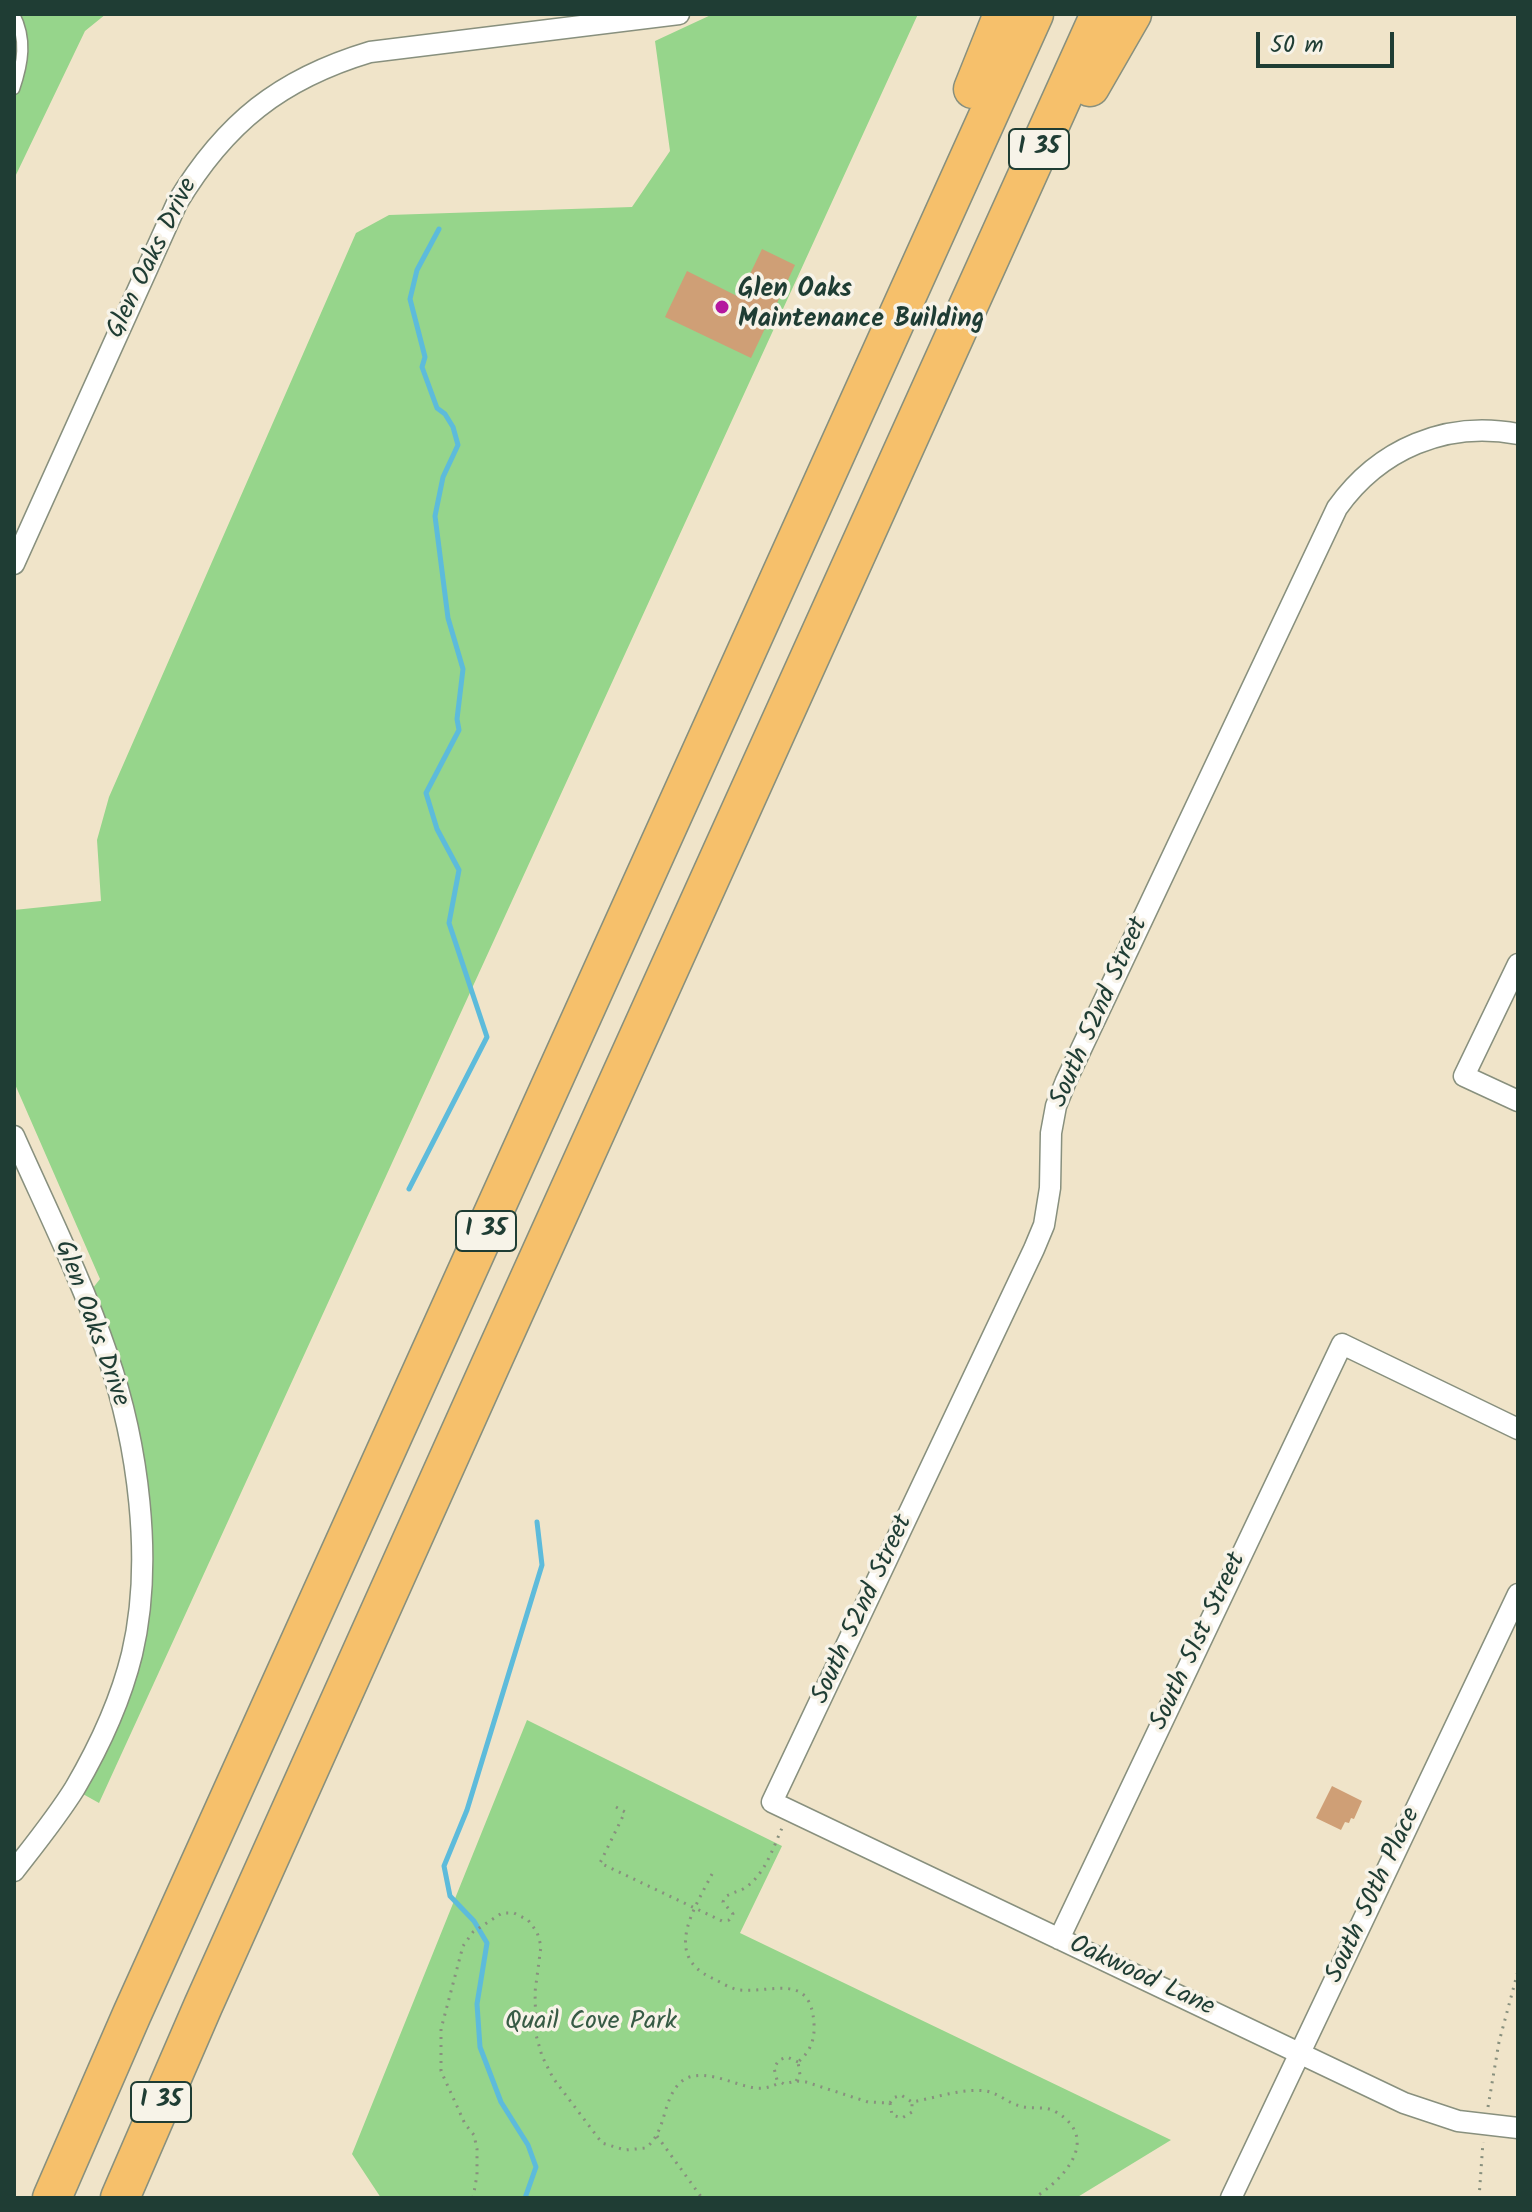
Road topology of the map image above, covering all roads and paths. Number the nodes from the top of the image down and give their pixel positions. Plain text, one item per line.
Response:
1 (14, 14) edge
2 (679, 14) edge
3 (1003, 14) edge
4 (1034, 14) edge
5 (1100, 14) edge
6 (1132, 14) edge
7 (14, 89) edge
8 (921, 264) junction
9 (978, 284) junction
10 (1518, 434) edge
11 (14, 564) edge
12 (1518, 964) edge
13 (1518, 1101) edge
14 (14, 1138) edge
15 (1518, 1429) edge
16 (1518, 1594) edge
17 (772, 1802) joint
18 (616, 1807) dead end
19 (784, 1825) dead end
20 (14, 1871) edge
21 (712, 1874) dead end
22 (695, 1908) junction
23 (1059, 1939) junction
24 (1518, 1971) edge
25 (1300, 2053) junction
26 (798, 2062) junction
27 (796, 2081) junction
28 (781, 2082) junction
29 (912, 2102) junction
30 (890, 2103) junction
31 (1488, 2108) dead end
32 (1518, 2128) edge
33 (1484, 2134) dead end
34 (657, 2136) junction
35 (52, 2198) edge
36 (120, 2198) edge
37 (473, 2198) edge
38 (702, 2198) edge
39 (1034, 2198) edge
40 (1231, 2198) edge
41 (1479, 2198) edge

1 - 7 lane
2 - 11 street, Glen Oaks Drive
3 - 8 highway
4 - 8 highway, I 35
5 - 9 highway, I 35
6 - 9 highway
8 - 35 highway, I 35
9 - 36 highway, I 35
10 - 17 street, South 52nd Street
12 - 13 street
14 - 20 street, Glen Oaks Drive
15 - 23 street, South 51st Street
16 - 25 street, South 50th Place
17 - 23 street, Oakwood Lane
18 - 22 path
19 - 22 path
21 - 22 path
22 - 26 path
23 - 25 street, Oakwood Lane
24 - 31 path
25 - 32 street, Oakwood Lane
25 - 40 street, South 50th Place
26 - 27 path
26 - 28 path
27 - 28 path
27 - 30 path
28 - 34 path
29 - 30 path
29 - 30 path
29 - 39 path
33 - 41 path
34 - 37 path
34 - 38 path

